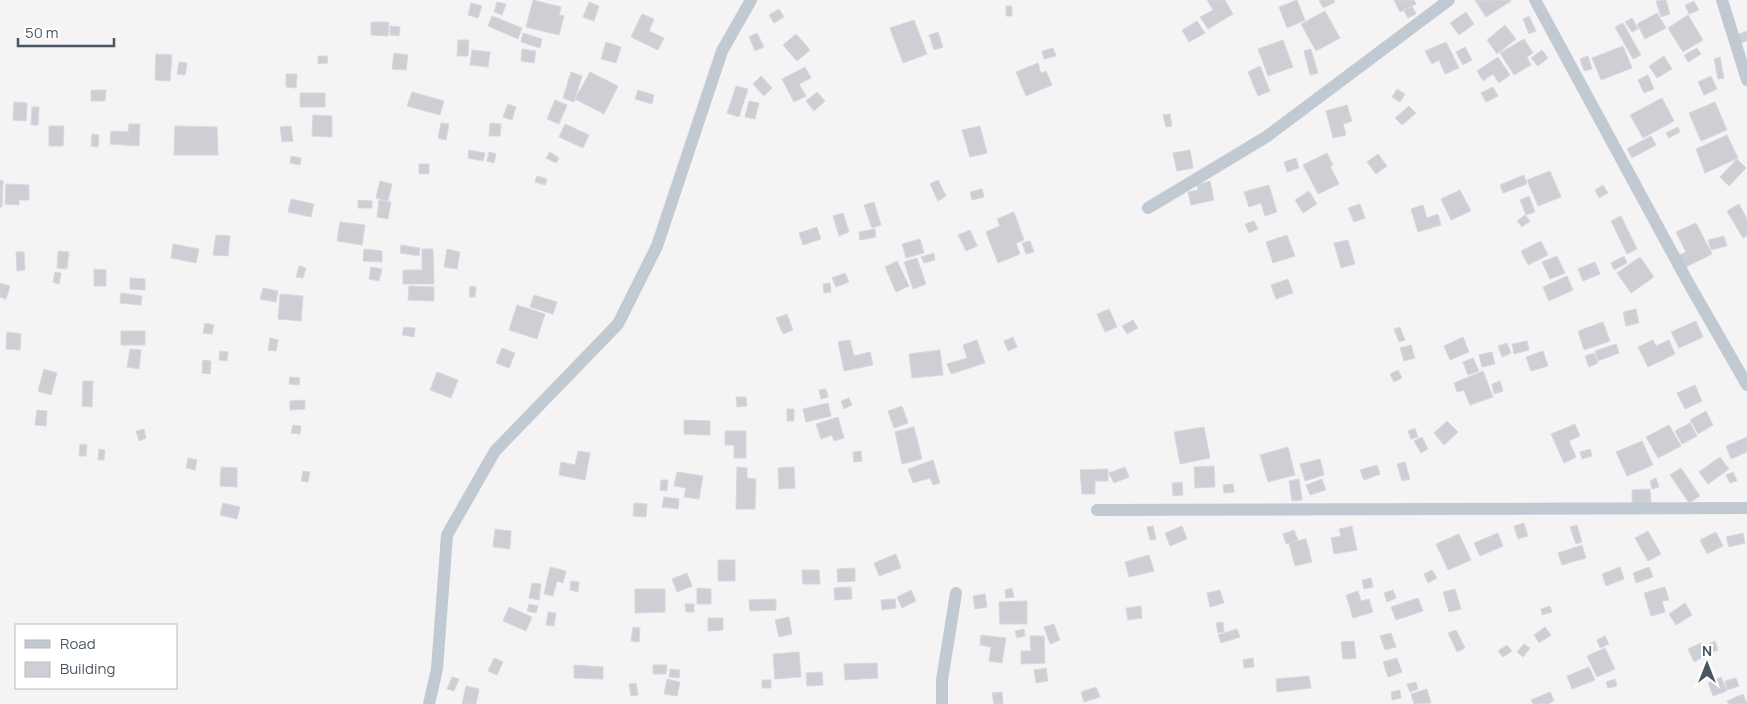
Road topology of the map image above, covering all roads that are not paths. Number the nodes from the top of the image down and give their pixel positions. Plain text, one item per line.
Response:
1 (750, 0) edge
2 (1449, 0) edge
3 (1535, 0) edge
4 (1722, 0) edge
5 (1747, 80) edge
6 (1148, 208) dead end
7 (1747, 385) edge
8 (1747, 508) edge
9 (1096, 510) dead end
10 (956, 593) dead end
11 (429, 704) edge
12 (942, 704) edge

1 - 11 street
2 - 6 street
3 - 7 street
4 - 5 street
8 - 9 street
10 - 12 street

